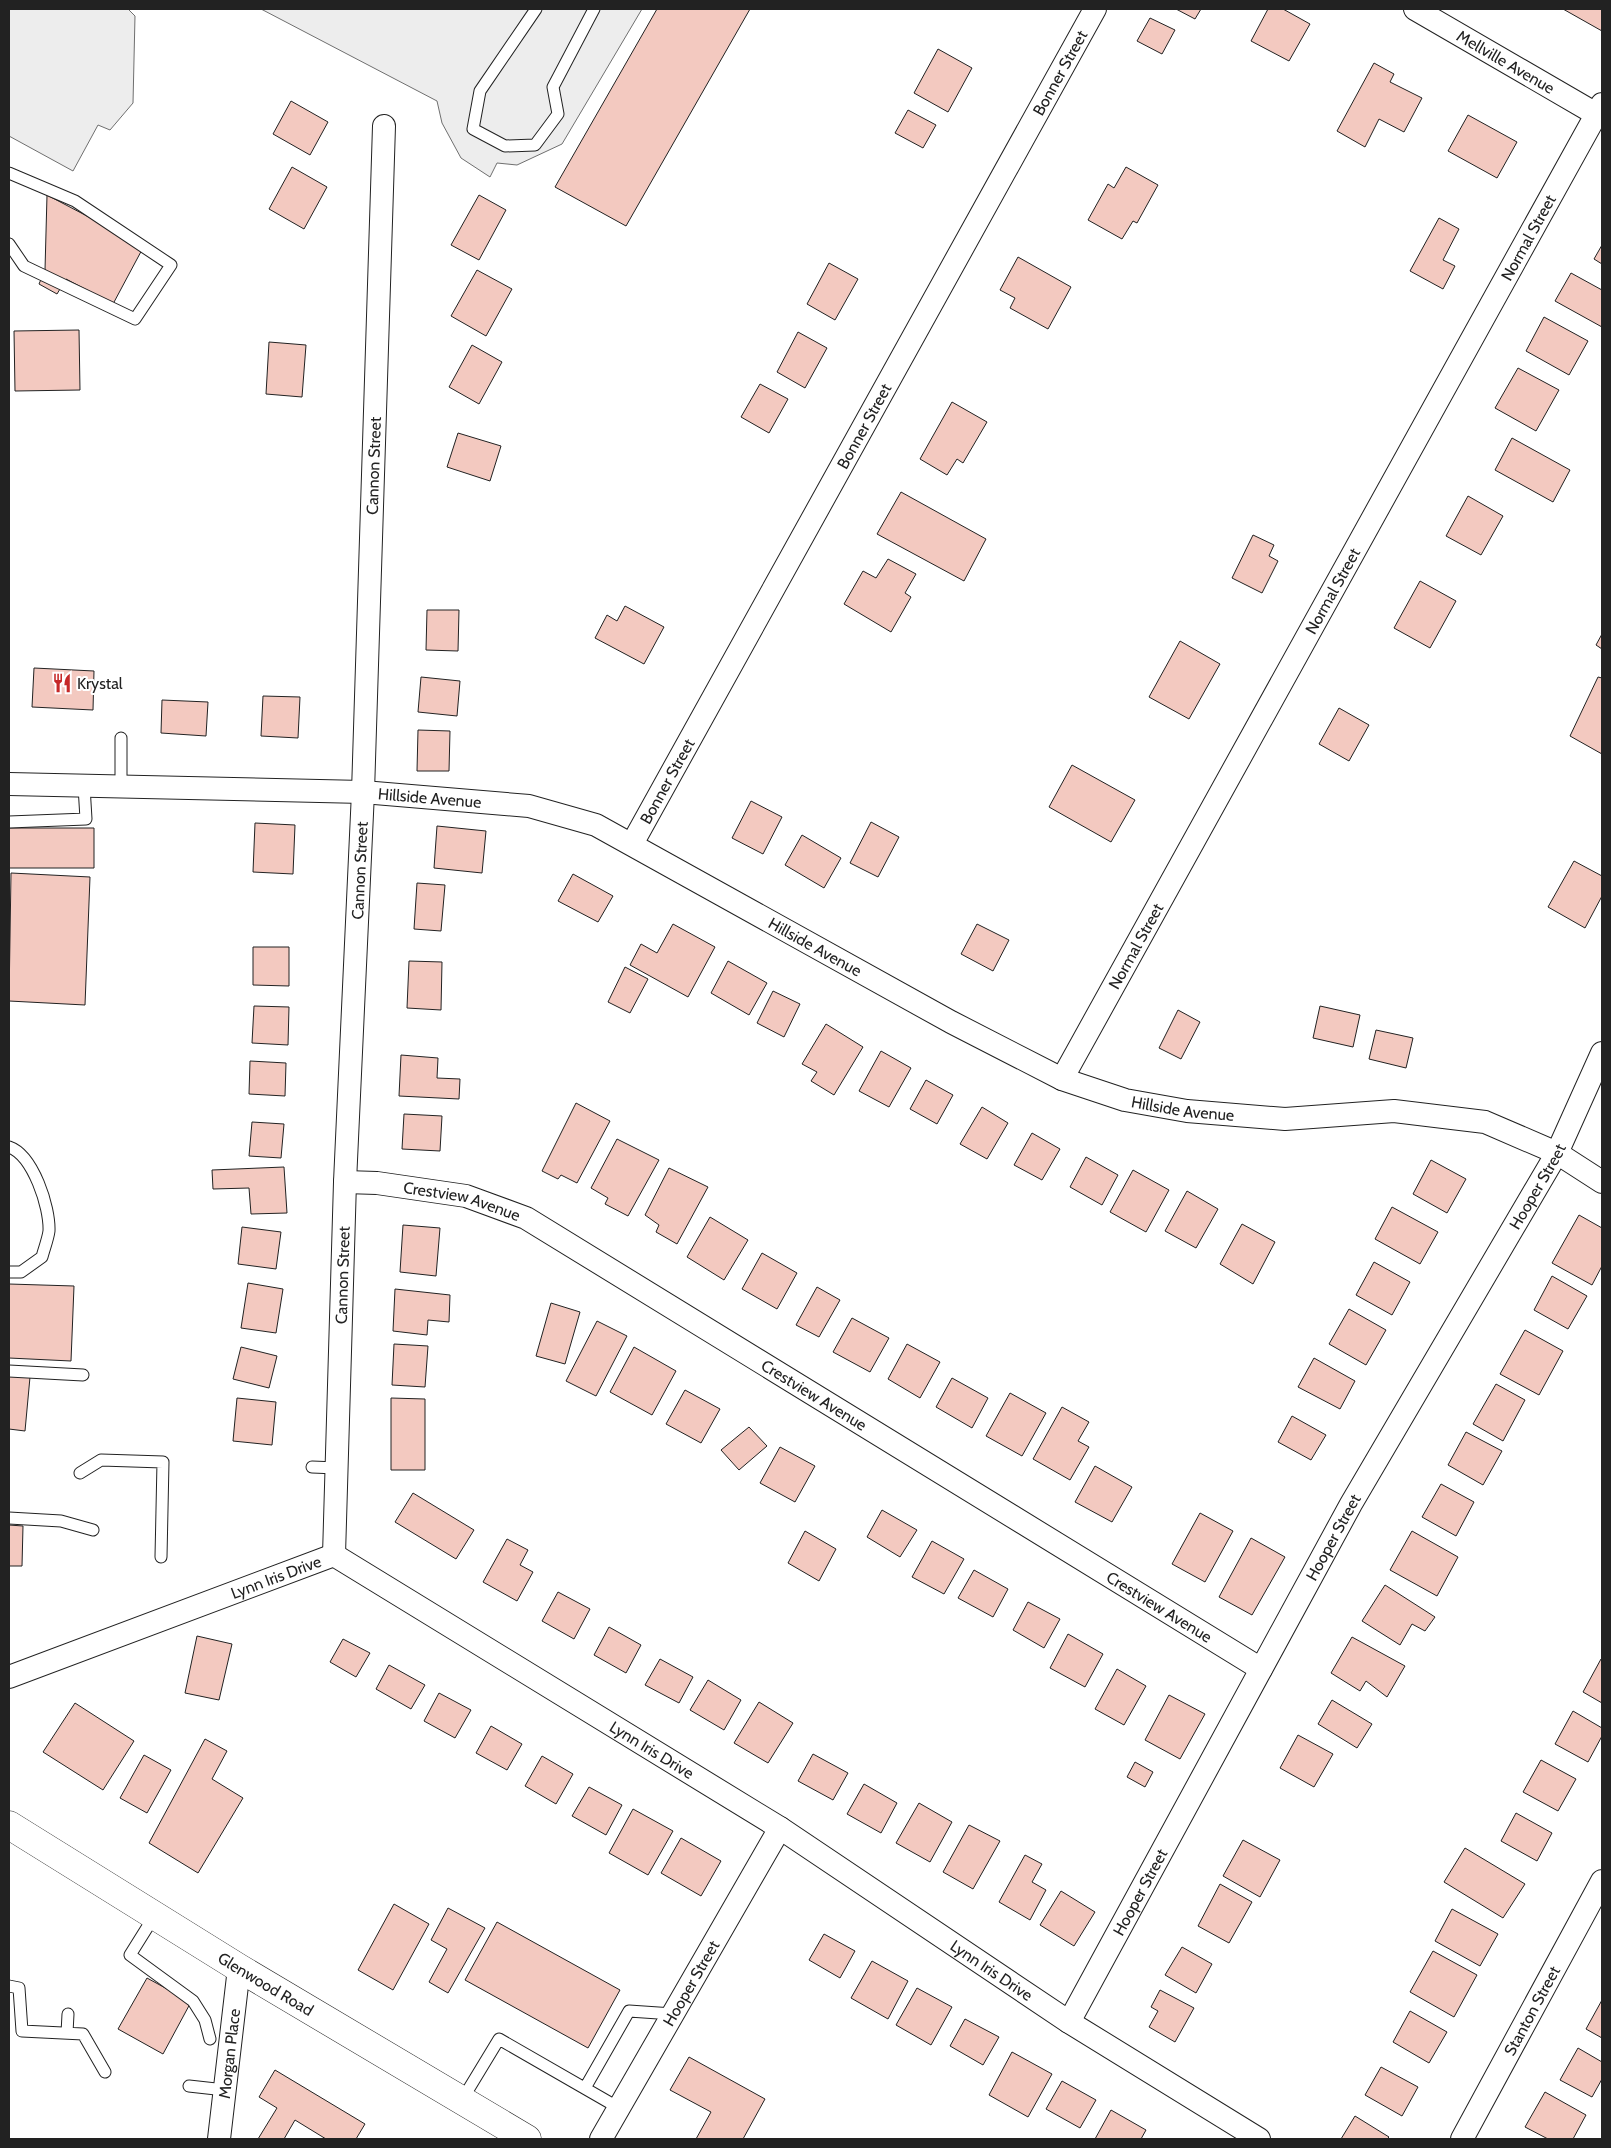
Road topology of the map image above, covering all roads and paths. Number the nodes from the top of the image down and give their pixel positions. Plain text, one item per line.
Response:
1 (536, 9) edge
2 (594, 9) edge
3 (1095, 9) edge
4 (1416, 9) edge
5 (1599, 109) edge
6 (384, 126) dead end
7 (9, 173) edge
8 (9, 244) edge
9 (121, 738) dead end
10 (9, 784) edge
11 (84, 786) junction
12 (122, 787) junction
13 (363, 792) junction
14 (9, 822) edge
15 (632, 844) junction
16 (1602, 1053) edge
17 (1062, 1079) junction
18 (9, 1147) edge
19 (1557, 1153) junction
20 (345, 1182) junction
21 (1602, 1182) edge
22 (9, 1272) edge
23 (9, 1371) edge
24 (83, 1375) dead end
25 (312, 1467) dead end
26 (337, 1468) junction
27 (80, 1473) dead end
28 (9, 1518) edge
29 (92, 1530) dead end
30 (334, 1555) junction
31 (161, 1558) dead end
32 (1261, 1669) junction
33 (9, 1677) edge
34 (9, 1825) edge
35 (780, 1828) junction
36 (1602, 1881) edge
37 (155, 1915) junction
38 (239, 1968) junction
39 (9, 1986) edge
40 (68, 2014) dead end
41 (672, 2014) junction
42 (1069, 2022) junction
43 (67, 2034) junction
44 (210, 2039) dead end
45 (105, 2072) dead end
46 (189, 2086) dead end
47 (585, 2088) junction
48 (225, 2090) junction
49 (462, 2101) junction
50 (619, 2108) junction
51 (219, 2139) edge
52 (527, 2139) edge
53 (601, 2139) edge
54 (1259, 2139) edge
55 (1462, 2139) edge

1 - 2 lane
3 - 15 street, Bonner Street
4 - 5 street, Mellville Avenue
5 - 17 street, Normal Street
6 - 13 street, Cannon Street
7 - 8 lane
9 - 12 lane
10 - 11 street, Hillside Avenue
11 - 12 street, Hillside Avenue
11 - 14 lane
12 - 13 street, Hillside Avenue
13 - 15 street, Hillside Avenue
13 - 20 street, Cannon Street
15 - 17 street, Hillside Avenue
16 - 19 street, Hooper Street
17 - 19 street, Hillside Avenue
18 - 22 lane
19 - 21 street, Hillside Avenue
19 - 32 street, Hooper Street
20 - 26 street, Cannon Street
20 - 32 street, Crestview Avenue
23 - 24 lane
25 - 26 lane
26 - 30 street, Cannon Street
27 - 31 lane
28 - 29 lane
30 - 33 street, Lynn Iris Drive
30 - 35 street, Lynn Iris Drive
32 - 42 street, Hooper Street
34 - 37 main road, Glenwood Road
35 - 41 street, Hooper Street
35 - 42 street, Lynn Iris Drive
36 - 55 street, Stanton Street
37 - 38 main road, Glenwood Road
37 - 44 lane
38 - 48 street, Morgan Place
38 - 49 main road, Glenwood Road
39 - 43 lane
40 - 43 lane
41 - 47 lane
41 - 50 street, Hooper Street
42 - 54 street, Lynn Iris Drive
43 - 45 lane
46 - 48 lane
47 - 49 lane
47 - 50 lane
48 - 51 street, Morgan Place
49 - 52 main road, Glenwood Road
50 - 53 street, Hooper Street

